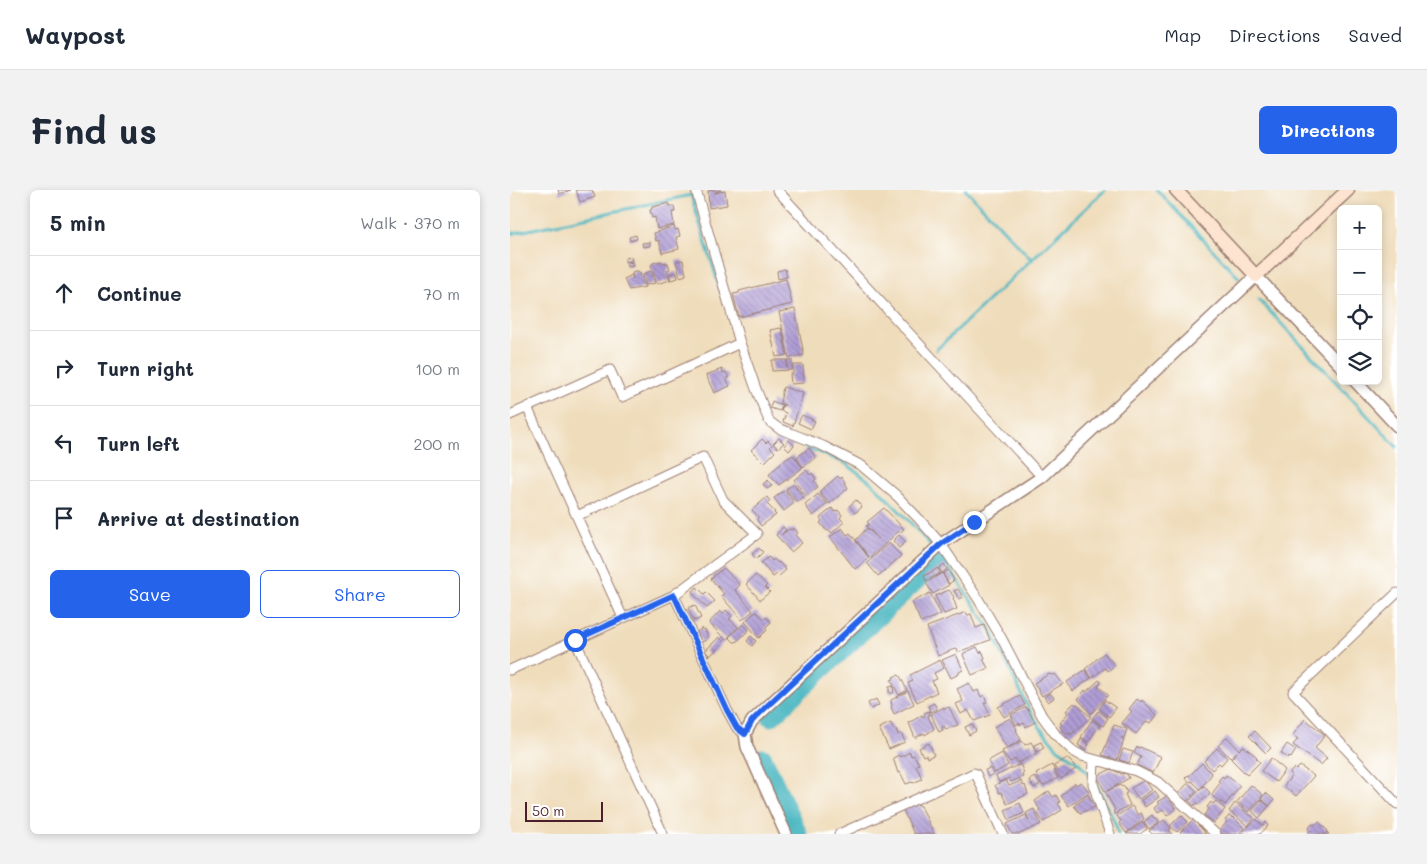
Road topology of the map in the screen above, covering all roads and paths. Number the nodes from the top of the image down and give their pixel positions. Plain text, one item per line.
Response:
1 (777, 190) edge
2 (1176, 190) edge
3 (1348, 190) edge
4 (698, 192) edge
5 (1256, 276) junction
6 (740, 343) junction
7 (1337, 362) edge
8 (1359, 385) edge
9 (527, 407) junction
10 (510, 415) edge
11 (1397, 426) edge
12 (1042, 477) junction
13 (577, 516) junction
14 (941, 544) junction
15 (1397, 593) edge
16 (674, 595) junction
17 (624, 618) junction
18 (575, 640) junction
19 (510, 670) edge
20 (745, 734) junction
21 (1094, 760) junction
22 (1397, 804) edge
23 (663, 834) edge
24 (786, 834) edge
25 (838, 834) edge
26 (1003, 834) edge
27 (1110, 834) edge
28 (1216, 834) edge

1 - 12 street
2 - 5 main road
3 - 5 main road
4 - 6 street
5 - 7 street
5 - 12 street
6 - 9 street
6 - 14 street
8 - 11 street
9 - 10 street
9 - 13 street
12 - 14 street
13 - 16 street
13 - 17 street
14 - 20 street
14 - 21 street
15 - 22 street
16 - 17 street
16 - 20 street
17 - 18 street
18 - 19 street
18 - 23 street
20 - 24 street
21 - 27 street
21 - 28 street
25 - 26 street

